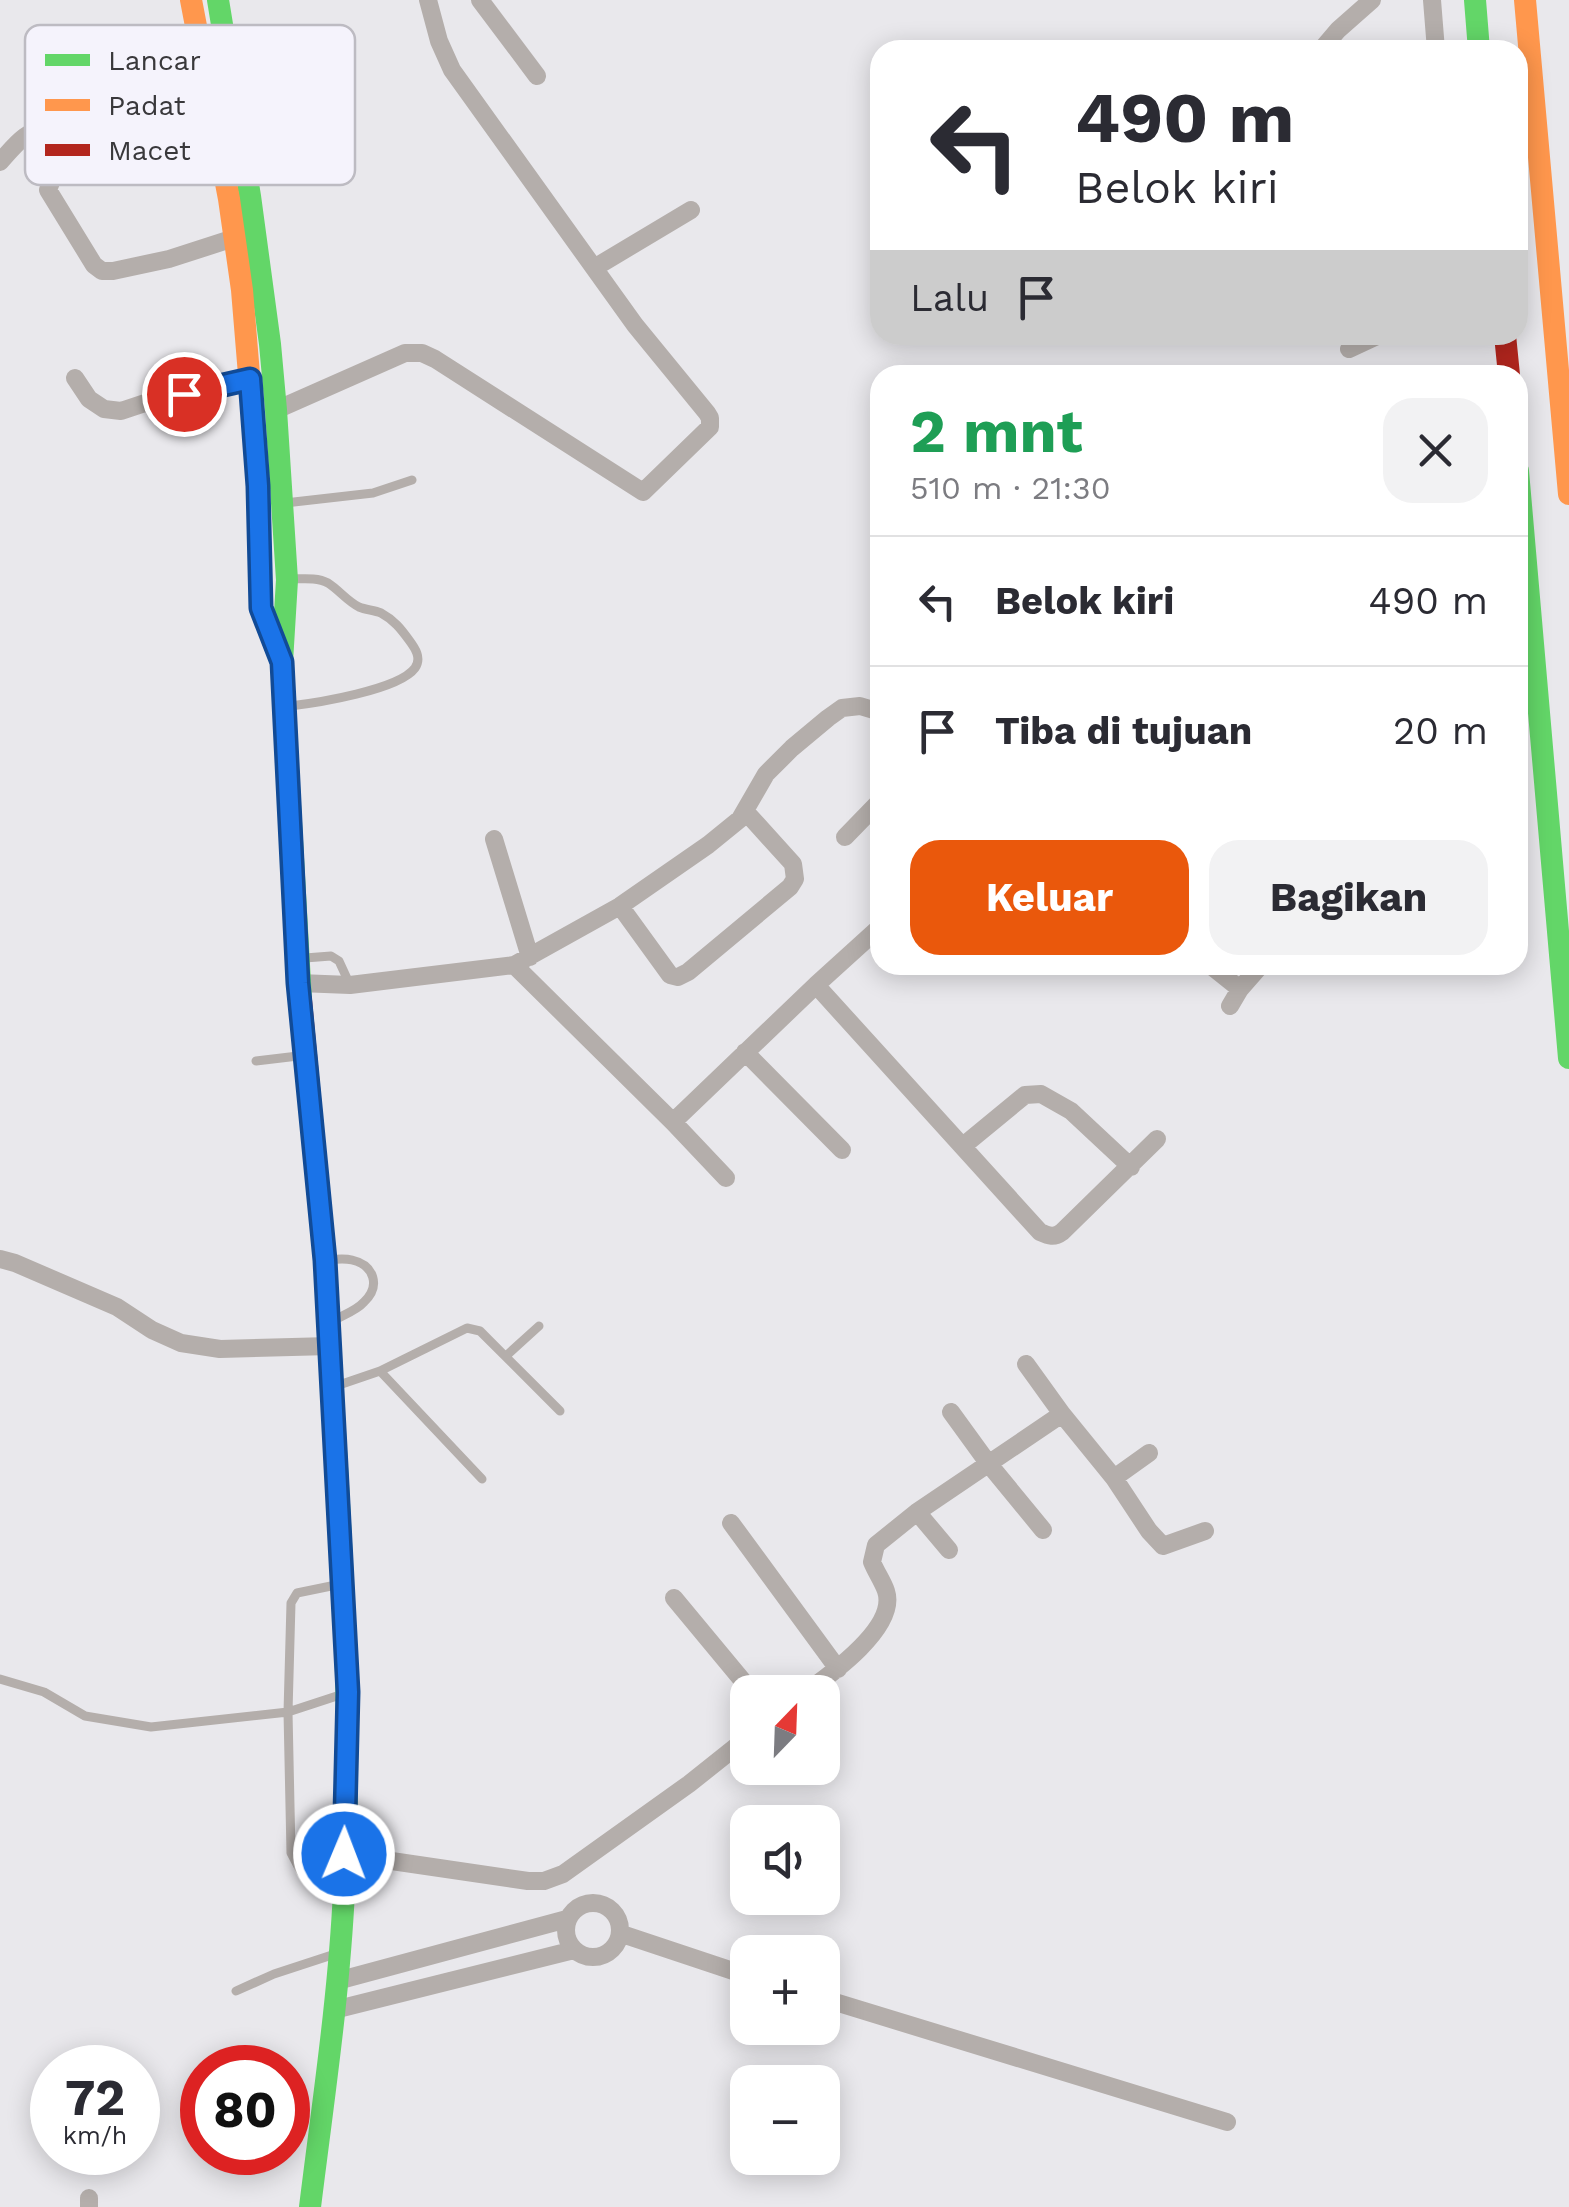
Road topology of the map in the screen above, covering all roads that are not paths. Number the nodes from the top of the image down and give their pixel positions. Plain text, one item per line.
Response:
1 (191, 0) edge
2 (428, 0) edge
3 (1372, 0) edge
4 (1432, 0) edge
5 (1475, 0) edge
6 (1525, 0) edge
7 (482, 1) edge
8 (196, 25) edge
9 (1330, 40) edge
10 (1435, 40) edge
11 (1479, 40) edge
12 (537, 76) dead end
13 (25, 138) edge
14 (0, 162) edge
15 (50, 185) edge
16 (225, 185) edge
17 (248, 185) edge
18 (691, 210) dead end
19 (234, 238) junction
20 (594, 268) junction
21 (1357, 345) edge
22 (1349, 349) dead end
23 (75, 378) dead end
24 (250, 379) junction
25 (276, 410) junction
26 (412, 480) dead end
27 (1569, 494) edge
28 (282, 504) junction
29 (287, 580) junction
30 (1528, 586) edge
31 (282, 662) junction
32 (284, 706) junction
33 (870, 709) edge
34 (745, 811) junction
35 (870, 811) edge
36 (844, 838) dead end
37 (494, 839) dead end
38 (620, 906) junction
39 (870, 936) edge
40 (522, 961) junction
41 (298, 971) junction
42 (1218, 975) edge
43 (1253, 975) edge
44 (350, 985) junction
45 (816, 985) junction
46 (745, 1052) junction
47 (306, 1055) junction
48 (1569, 1058) edge
49 (256, 1060) dead end
50 (674, 1122) junction
51 (1157, 1139) dead end
52 (963, 1146) junction
53 (842, 1150) dead end
54 (1131, 1167) junction
55 (726, 1178) dead end
56 (0, 1260) edge
57 (325, 1260) junction
58 (539, 1326) dead end
59 (329, 1334) junction
60 (506, 1356) junction
61 (1026, 1364) dead end
62 (380, 1372) junction
63 (333, 1387) junction
64 (560, 1410) dead end
65 (950, 1412) dead end
66 (1062, 1414) junction
67 (1149, 1452) dead end
68 (988, 1464) junction
69 (1114, 1478) junction
70 (482, 1479) dead end
71 (917, 1512) junction
72 (732, 1524) dead end
73 (1043, 1530) dead end
74 (1205, 1531) dead end
75 (950, 1550) dead end
76 (344, 1584) junction
77 (674, 1598) dead end
78 (838, 1669) junction
79 (738, 1675) edge
80 (830, 1675) edge
81 (0, 1680) edge
82 (348, 1692) junction
83 (288, 1712) junction
84 (730, 1751) edge
85 (344, 1854) junction
86 (344, 1892) junction
87 (567, 1919) junction
88 (622, 1934) junction
89 (574, 1950) junction
90 (340, 1953) junction
91 (730, 1970) edge
92 (337, 1981) junction
93 (236, 1992) dead end
94 (840, 2004) edge
95 (334, 2010) junction
96 (1227, 2122) dead end
97 (310, 2207) edge

1 - 8 highway
2 - 20 street
3 - 9 street
4 - 10 street
5 - 11 highway
6 - 27 highway
7 - 12 street
13 - 14 street
15 - 19 street
16 - 19 highway
17 - 25 highway
18 - 20 street
19 - 24 highway
20 - 25 street
21 - 22 street
23 - 24 street
24 - 31 highway
25 - 28 highway
26 - 28 lane
28 - 29 highway
29 - 31 highway
29 - 32 lane
30 - 48 highway
31 - 32 highway
32 - 41 highway
33 - 34 street
34 - 38 street
34 - 38 street
35 - 36 street
37 - 40 street
38 - 40 street
39 - 45 street
40 - 44 street
40 - 50 street
41 - 44 street
41 - 44 lane
41 - 47 highway
42 - 43 street
45 - 46 street
45 - 52 street
46 - 50 street
46 - 53 street
47 - 49 lane
47 - 57 highway
50 - 55 street
51 - 54 street
52 - 54 street
52 - 54 street
56 - 59 street
57 - 59 highway
57 - 59 lane
58 - 60 lane
59 - 63 highway
60 - 62 lane
60 - 64 lane
61 - 66 street
62 - 63 lane
62 - 70 lane
63 - 76 highway
65 - 68 street
66 - 68 street
66 - 69 street
67 - 69 street
68 - 71 street
68 - 73 street
69 - 74 street
71 - 75 street
71 - 78 street
72 - 78 street
76 - 82 highway
76 - 83 lane
77 - 79 street
78 - 80 street
81 - 83 lane
82 - 83 lane
82 - 85 highway
83 - 86 lane
84 - 85 street
85 - 86 highway
86 - 90 highway
87 - 88 street
87 - 89 street
87 - 92 street
88 - 89 street
88 - 91 street
89 - 95 street
90 - 92 highway
90 - 93 lane
92 - 95 highway
94 - 96 street
95 - 97 highway

